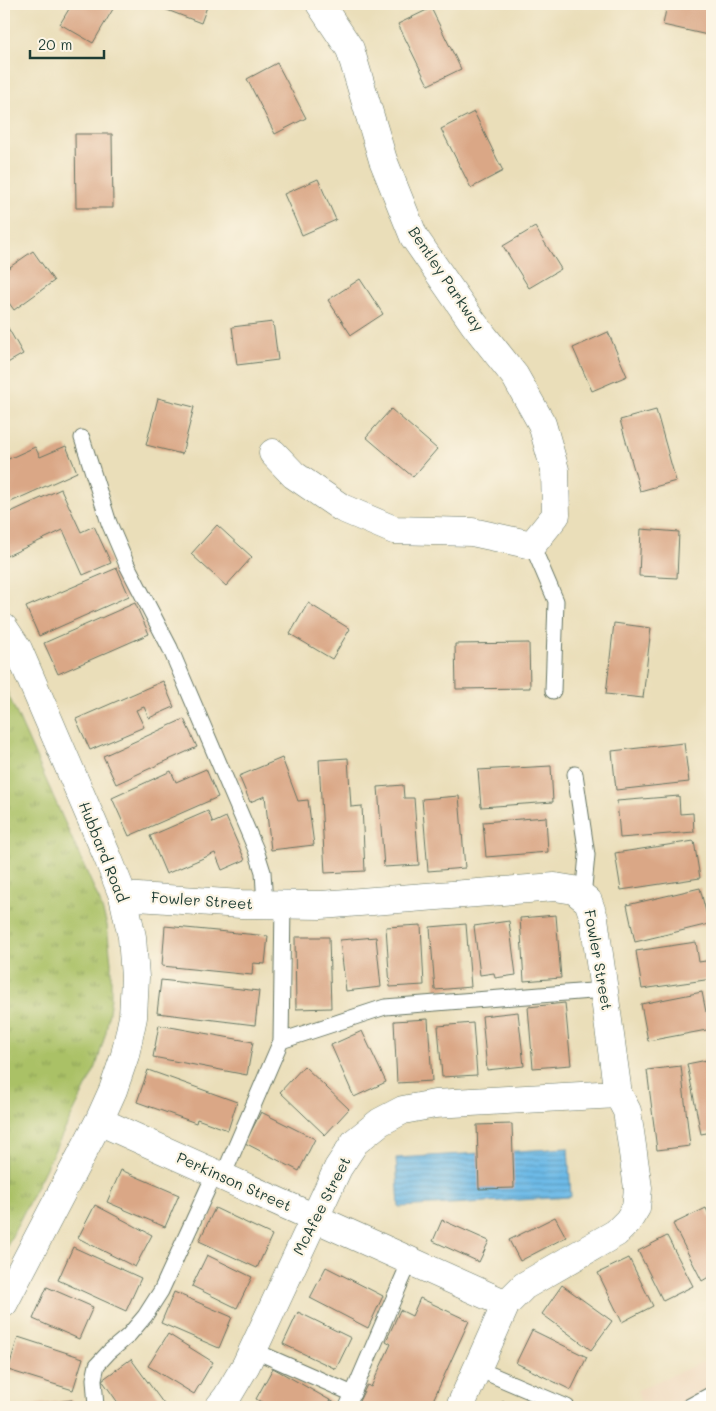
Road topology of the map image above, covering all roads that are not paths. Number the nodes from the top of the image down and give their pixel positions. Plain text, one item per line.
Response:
1 (320, 4) edge
2 (82, 438) dead end
3 (273, 453) dead end
4 (532, 545) junction
5 (4, 628) edge
6 (552, 691) dead end
7 (575, 774) dead end
8 (123, 896) junction
9 (582, 897) junction
10 (274, 905) junction
11 (604, 990) junction
12 (281, 1041) junction
13 (618, 1094) junction
14 (99, 1121) junction
15 (219, 1175) junction
16 (314, 1218) junction
17 (410, 1261) junction
18 (4, 1303) edge
19 (506, 1304) junction
20 (253, 1350) junction
21 (478, 1369) junction
22 (712, 1394) edge
23 (350, 1401) edge
24 (96, 1407) edge
25 (219, 1407) edge
26 (460, 1407) edge
27 (567, 1407) edge
28 (688, 1407) edge

1 - 4 street, Bentley Parkway
2 - 10 lane
3 - 4 street
4 - 6 lane
5 - 8 street, Hubbard Road
7 - 9 lane
8 - 10 street, Fowler Street
8 - 14 street, Hubbard Road
9 - 10 street, Fowler Street
9 - 11 street, Fowler Street
10 - 12 lane
11 - 12 lane
11 - 13 street, Fowler Street
12 - 15 lane
13 - 16 street, McAfee Street
13 - 19 street, Fowler Street
14 - 15 street, Perkinson Street
14 - 18 street, Hubbard Road
15 - 16 street, Perkinson Street
15 - 24 lane
16 - 17 street, Perkinson Street
16 - 20 street, McAfee Street
17 - 19 street, Perkinson Street
17 - 23 lane
19 - 21 street, Fowler Street
20 - 23 lane
20 - 25 street, McAfee Street
21 - 26 street, Fowler Street
21 - 27 lane
22 - 28 lane

